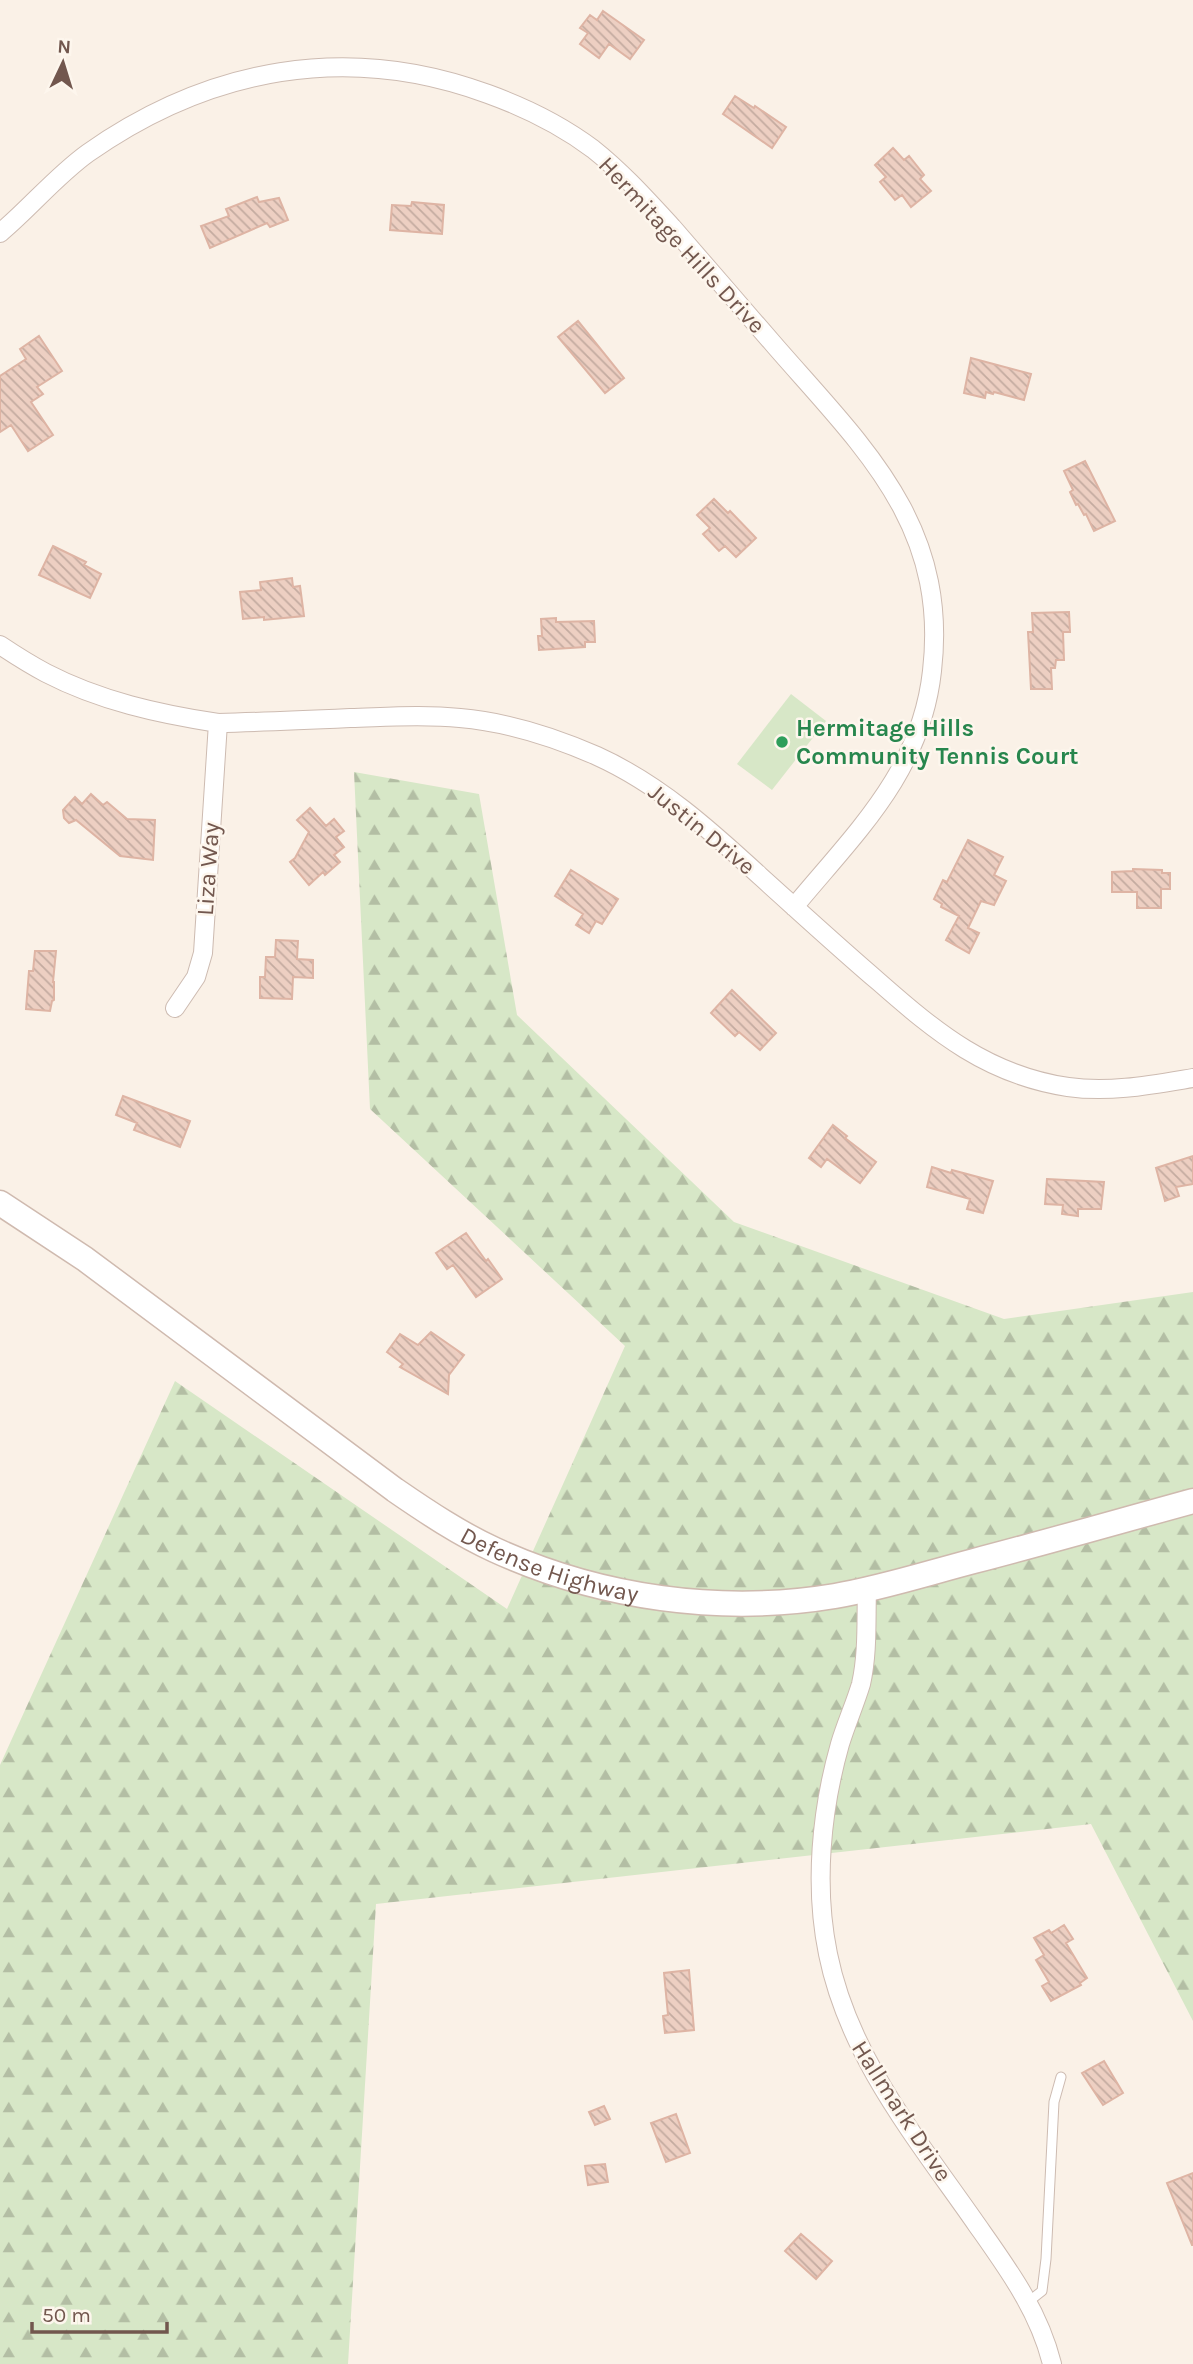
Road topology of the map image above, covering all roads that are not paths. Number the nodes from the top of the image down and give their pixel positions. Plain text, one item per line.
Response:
1 (0, 233) edge
2 (0, 645) edge
3 (218, 723) junction
4 (794, 907) junction
5 (175, 1008) dead end
6 (1193, 1078) edge
7 (0, 1203) edge
8 (1193, 1501) edge
9 (867, 1589) junction
10 (1061, 2077) dead end
11 (1028, 2302) junction
12 (1052, 2364) edge

1 - 4 street, Hermitage Hills Drive
2 - 3 street, Justin Drive
3 - 4 street, Justin Drive
3 - 5 street, Liza Way
4 - 6 street, Justin Drive
7 - 9 main road, Defense Highway
8 - 9 main road, Defense Highway
9 - 11 street, Hallmark Drive
10 - 11 lane
11 - 12 street, Hallmark Drive

